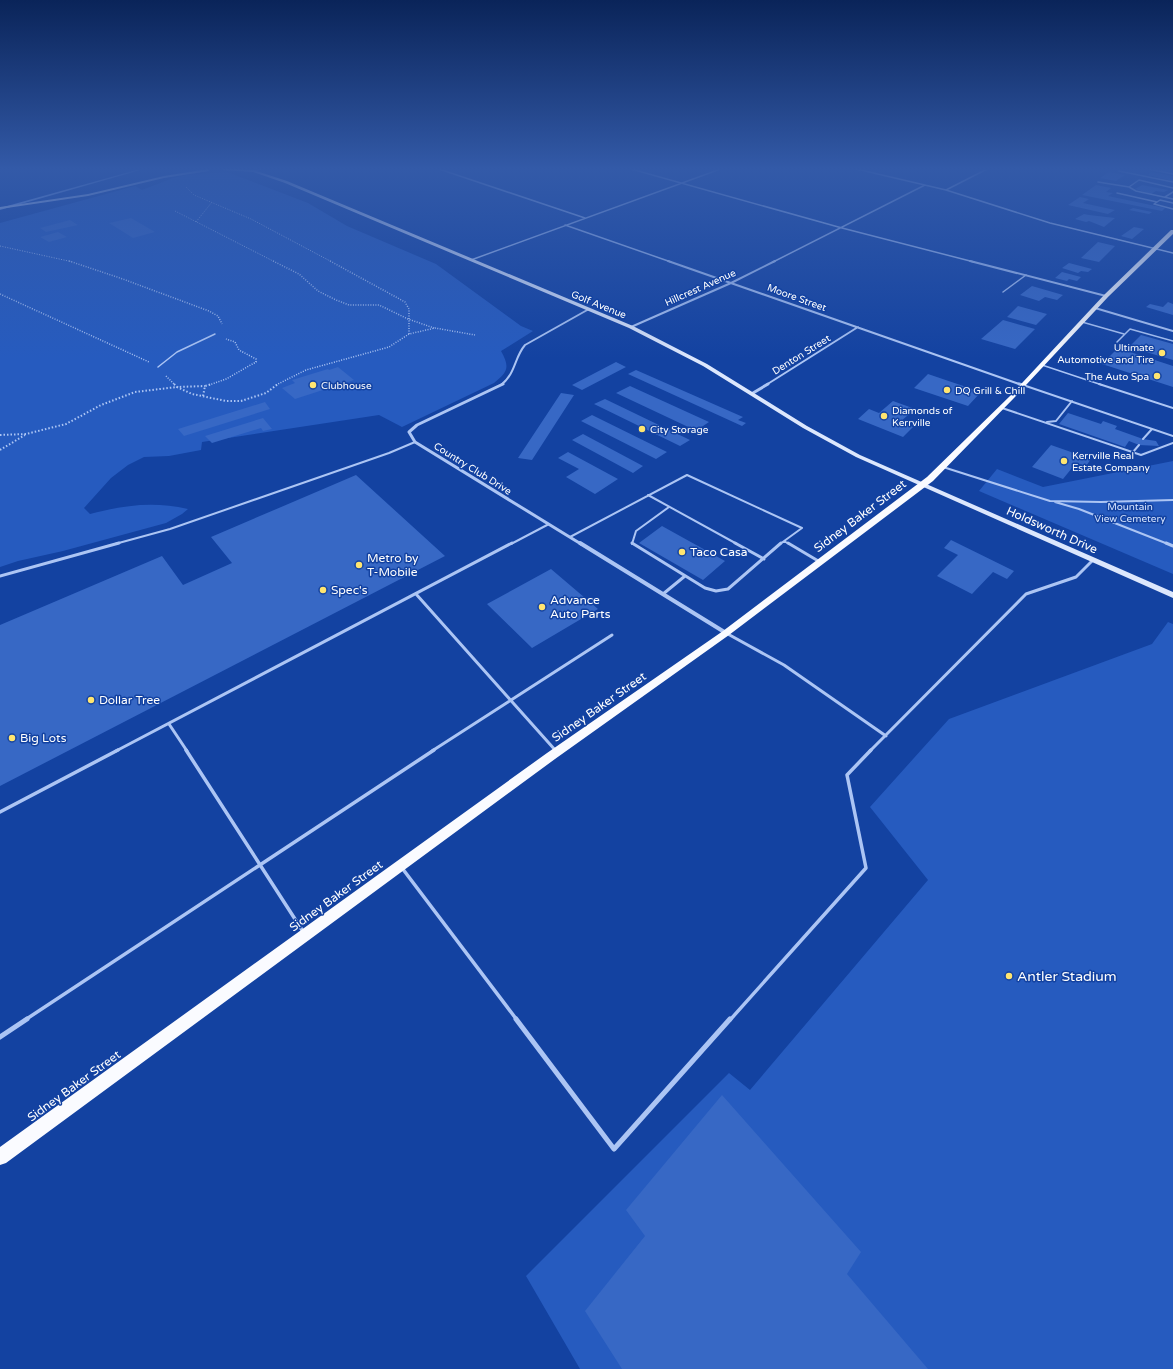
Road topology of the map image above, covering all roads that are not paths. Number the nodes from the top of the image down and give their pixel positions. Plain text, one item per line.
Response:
1 (402, 231) edge
2 (549, 231) edge
3 (582, 231) edge
4 (836, 231) edge
5 (853, 231) edge
6 (1082, 231) edge
7 (1173, 231) edge
8 (1154, 249) junction
9 (1173, 253) edge
10 (471, 260) junction
11 (1026, 275) junction
12 (732, 282) junction
13 (1003, 292) dead end
14 (1106, 296) junction
15 (1094, 308) junction
16 (589, 309) junction
17 (1082, 322) junction
18 (631, 327) junction
19 (858, 327) junction
20 (1173, 331) edge
21 (215, 334) road end
22 (1124, 334) junction
23 (1173, 341) edge
24 (1117, 342) dead end
25 (1042, 365) junction
26 (158, 367) road end
27 (1023, 385) junction
28 (753, 393) junction
29 (1072, 401) junction
30 (1002, 408) junction
31 (1173, 408) edge
32 (1046, 423) junction
33 (1152, 429) junction
34 (1173, 436) edge
35 (1143, 439) dead end
36 (415, 442) junction
37 (1173, 443) edge
38 (1139, 445) dead end
39 (1133, 452) junction
40 (943, 467) junction
41 (923, 485) junction
42 (648, 496) junction
43 (1173, 500) edge
44 (1050, 501) junction
45 (669, 507) junction
46 (549, 524) junction
47 (570, 537) junction
48 (784, 541) junction
49 (1173, 546) edge
50 (764, 559) junction
51 (1093, 560) junction
52 (820, 562) junction
53 (0, 576) edge
54 (685, 576) junction
55 (416, 594) junction
56 (663, 594) junction
57 (1173, 595) edge
58 (726, 633) junction
59 (612, 635) dead end
60 (510, 700) junction
61 (169, 724) junction
62 (886, 736) junction
63 (557, 752) junction
64 (0, 812) edge
65 (260, 865) junction
66 (400, 866) junction
67 (305, 935) junction
68 (0, 1037) edge
69 (0, 1157) edge

1 - 10 main road, Golf Avenue
2 - 10 street
3 - 12 street, Moore Street
4 - 12 street, Hillcrest Avenue
5 - 11 street
6 - 8 street
7 - 8 main road, Sidney Baker Street
8 - 9 street
8 - 14 main road, Sidney Baker Street
10 - 16 main road, Golf Avenue
11 - 13 lane
11 - 14 street
12 - 18 street, Hillcrest Avenue
12 - 19 street, Moore Street
14 - 15 main road, Sidney Baker Street
15 - 17 main road, Sidney Baker Street
15 - 20 street
16 - 18 main road, Golf Avenue
16 - 36 street
17 - 22 lane
17 - 25 main road, Sidney Baker Street
18 - 28 main road, Golf Avenue
19 - 27 street, Moore Street
19 - 28 street, Denton Street
21 - 26 lane
22 - 23 lane
22 - 24 lane
25 - 27 main road, Sidney Baker Street
25 - 31 lane
27 - 29 lane
27 - 30 main road, Sidney Baker Street
28 - 41 main road, Golf Avenue
29 - 32 lane
29 - 33 lane
30 - 32 lane
30 - 40 main road, Sidney Baker Street
32 - 39 lane
33 - 34 lane
33 - 35 lane
36 - 46 street, Country Club Drive
36 - 53 lane
37 - 39 lane
38 - 39 lane
40 - 41 main road, Sidney Baker Street
40 - 44 lane
41 - 51 main road, Holdsworth Drive
41 - 52 main road, Sidney Baker Street
42 - 45 lane
42 - 47 lane
42 - 48 lane
43 - 44 lane
44 - 49 lane
45 - 50 lane
45 - 54 lane
46 - 47 street, Country Club Drive
46 - 55 lane
47 - 56 street, Country Club Drive
48 - 50 lane
48 - 52 lane
50 - 54 lane
51 - 57 main road, Holdsworth Drive
51 - 62 lane
52 - 58 main road, Sidney Baker Street
54 - 56 lane
55 - 60 lane
55 - 61 lane
56 - 58 street, Country Club Drive
58 - 62 lane
58 - 63 main road, Sidney Baker Street
59 - 60 lane
60 - 63 lane
60 - 65 lane
61 - 64 lane
61 - 65 lane
62 - 66 lane
63 - 66 main road, Sidney Baker Street
65 - 67 lane
65 - 68 lane
66 - 67 main road, Sidney Baker Street
67 - 69 main road, Sidney Baker Street

